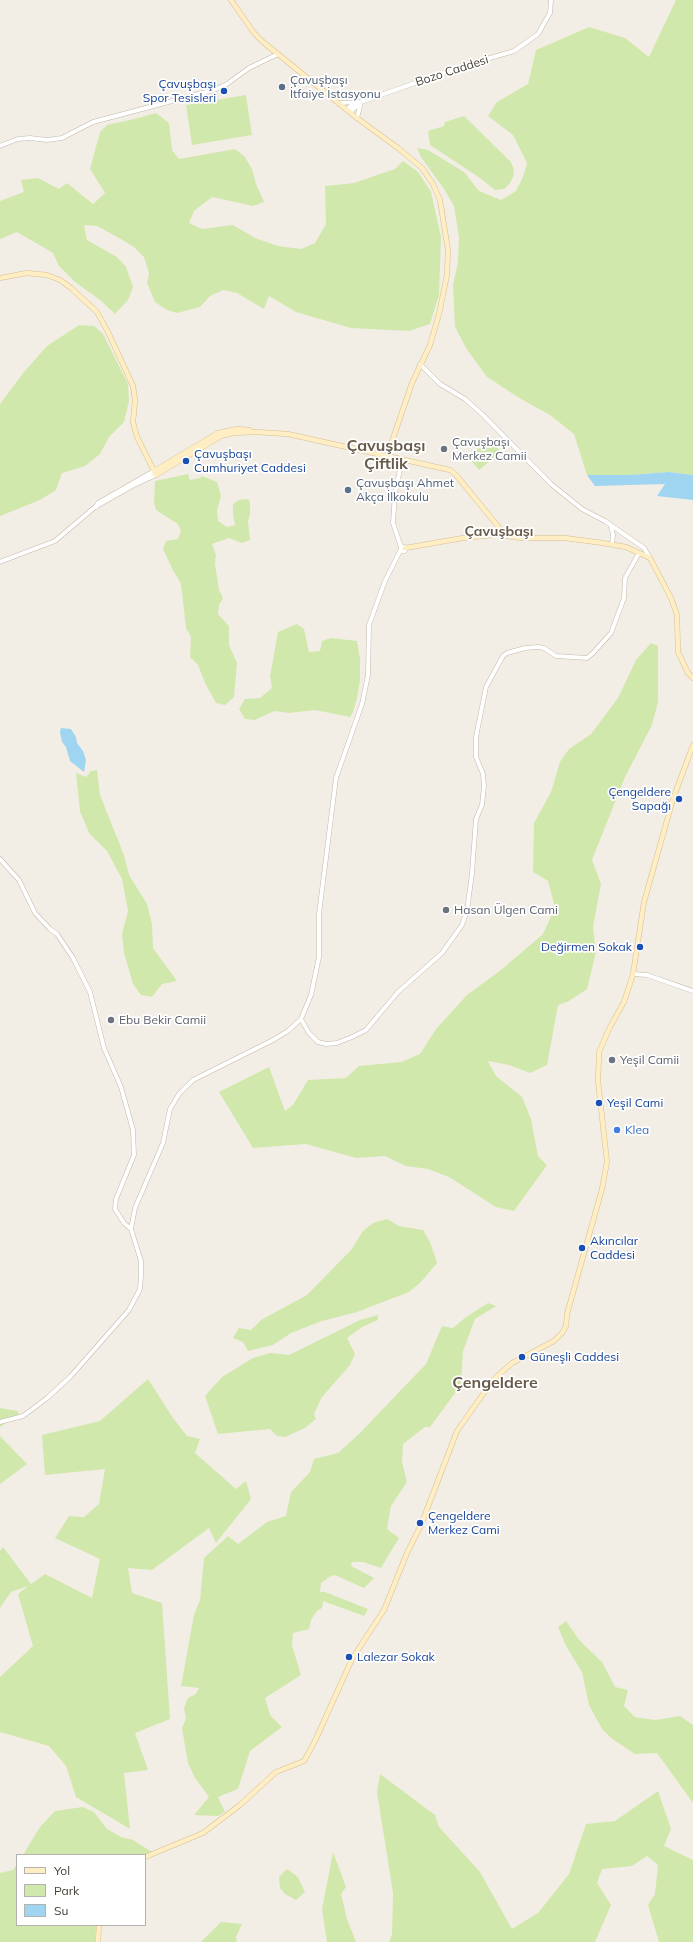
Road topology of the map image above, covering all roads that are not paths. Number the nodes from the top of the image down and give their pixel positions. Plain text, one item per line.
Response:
1 (231, 0) edge
2 (551, 0) edge
3 (278, 54) junction
4 (361, 102) junction
5 (338, 103) junction
6 (348, 111) junction
7 (357, 118) junction
8 (0, 146) edge
9 (0, 278) edge
10 (420, 364) junction
11 (388, 456) junction
12 (402, 460) junction
13 (155, 473) junction
14 (611, 526) junction
15 (503, 534) junction
16 (612, 544) junction
17 (402, 548) junction
18 (639, 553) junction
19 (650, 558) junction
20 (0, 562) edge
21 (693, 678) edge
22 (693, 745) edge
23 (0, 859) edge
24 (633, 974) junction
25 (693, 991) edge
26 (301, 1019) junction
27 (131, 1229) junction
28 (0, 1422) edge
29 (146, 1857) edge
30 (99, 1926) edge
31 (98, 1942) edge

1 - 3 main road
2 - 4 street, Bozo Caddesi
3 - 5 main road
3 - 8 street
4 - 5 street
4 - 6 street
4 - 7 street
5 - 6 main road
6 - 7 main road
7 - 10 main road
9 - 13 main road
10 - 11 main road
10 - 14 street
11 - 12 main road
11 - 13 main road
12 - 15 main road
12 - 17 street
13 - 20 street
14 - 16 street
14 - 19 street
15 - 16 main road
15 - 17 main road
16 - 18 main road
17 - 26 street
18 - 19 main road
18 - 26 street
19 - 21 main road
22 - 24 main road
23 - 27 street
24 - 25 street
24 - 29 main road
26 - 27 street
27 - 28 street
30 - 31 main road

